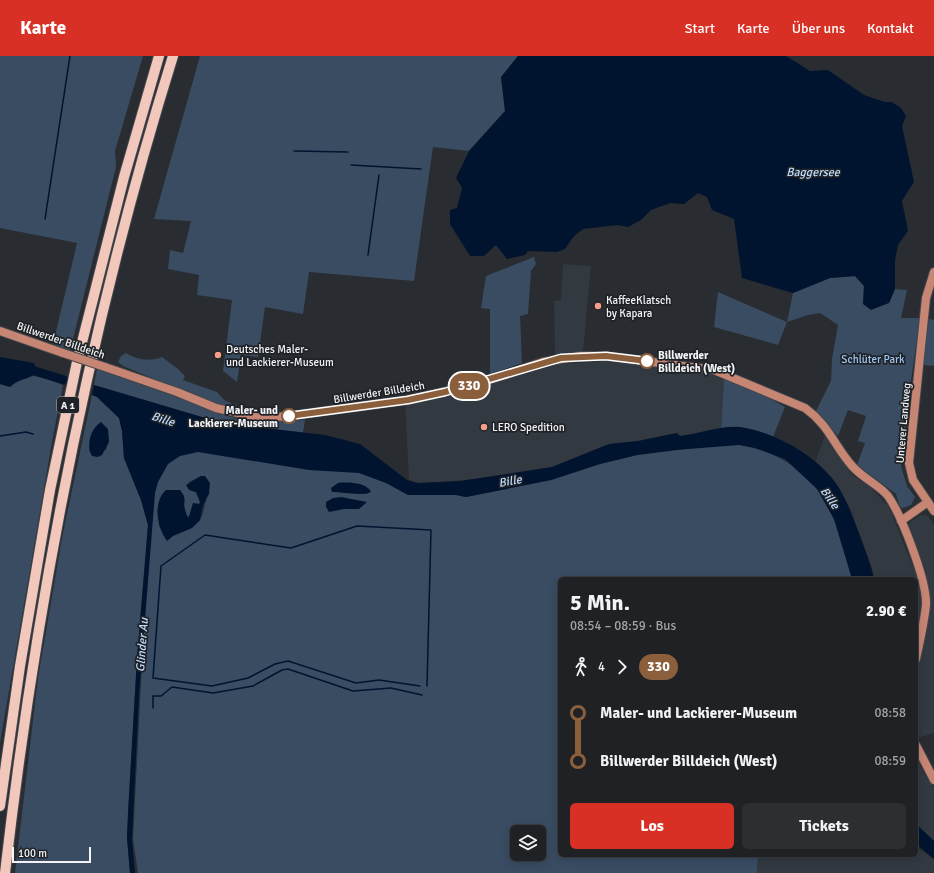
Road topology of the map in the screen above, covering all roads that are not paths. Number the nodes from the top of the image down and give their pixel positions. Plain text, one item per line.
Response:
1 (160, 56) edge
2 (173, 56) edge
3 (934, 272) edge
4 (0, 331) edge
5 (928, 502) junction
6 (934, 511) edge
7 (901, 521) junction
8 (918, 648) edge
9 (918, 749) edge
10 (934, 780) edge
11 (0, 806) edge
12 (5, 873) edge

1 - 11 highway, A 1
2 - 12 highway, A 1
3 - 5 street, Unterer Landweg
4 - 7 street, Billwerder Billdeich, bridge
5 - 6 street, Unterer Landweg
5 - 7 street
7 - 8 street, Billwerder Billdeich
9 - 10 street

